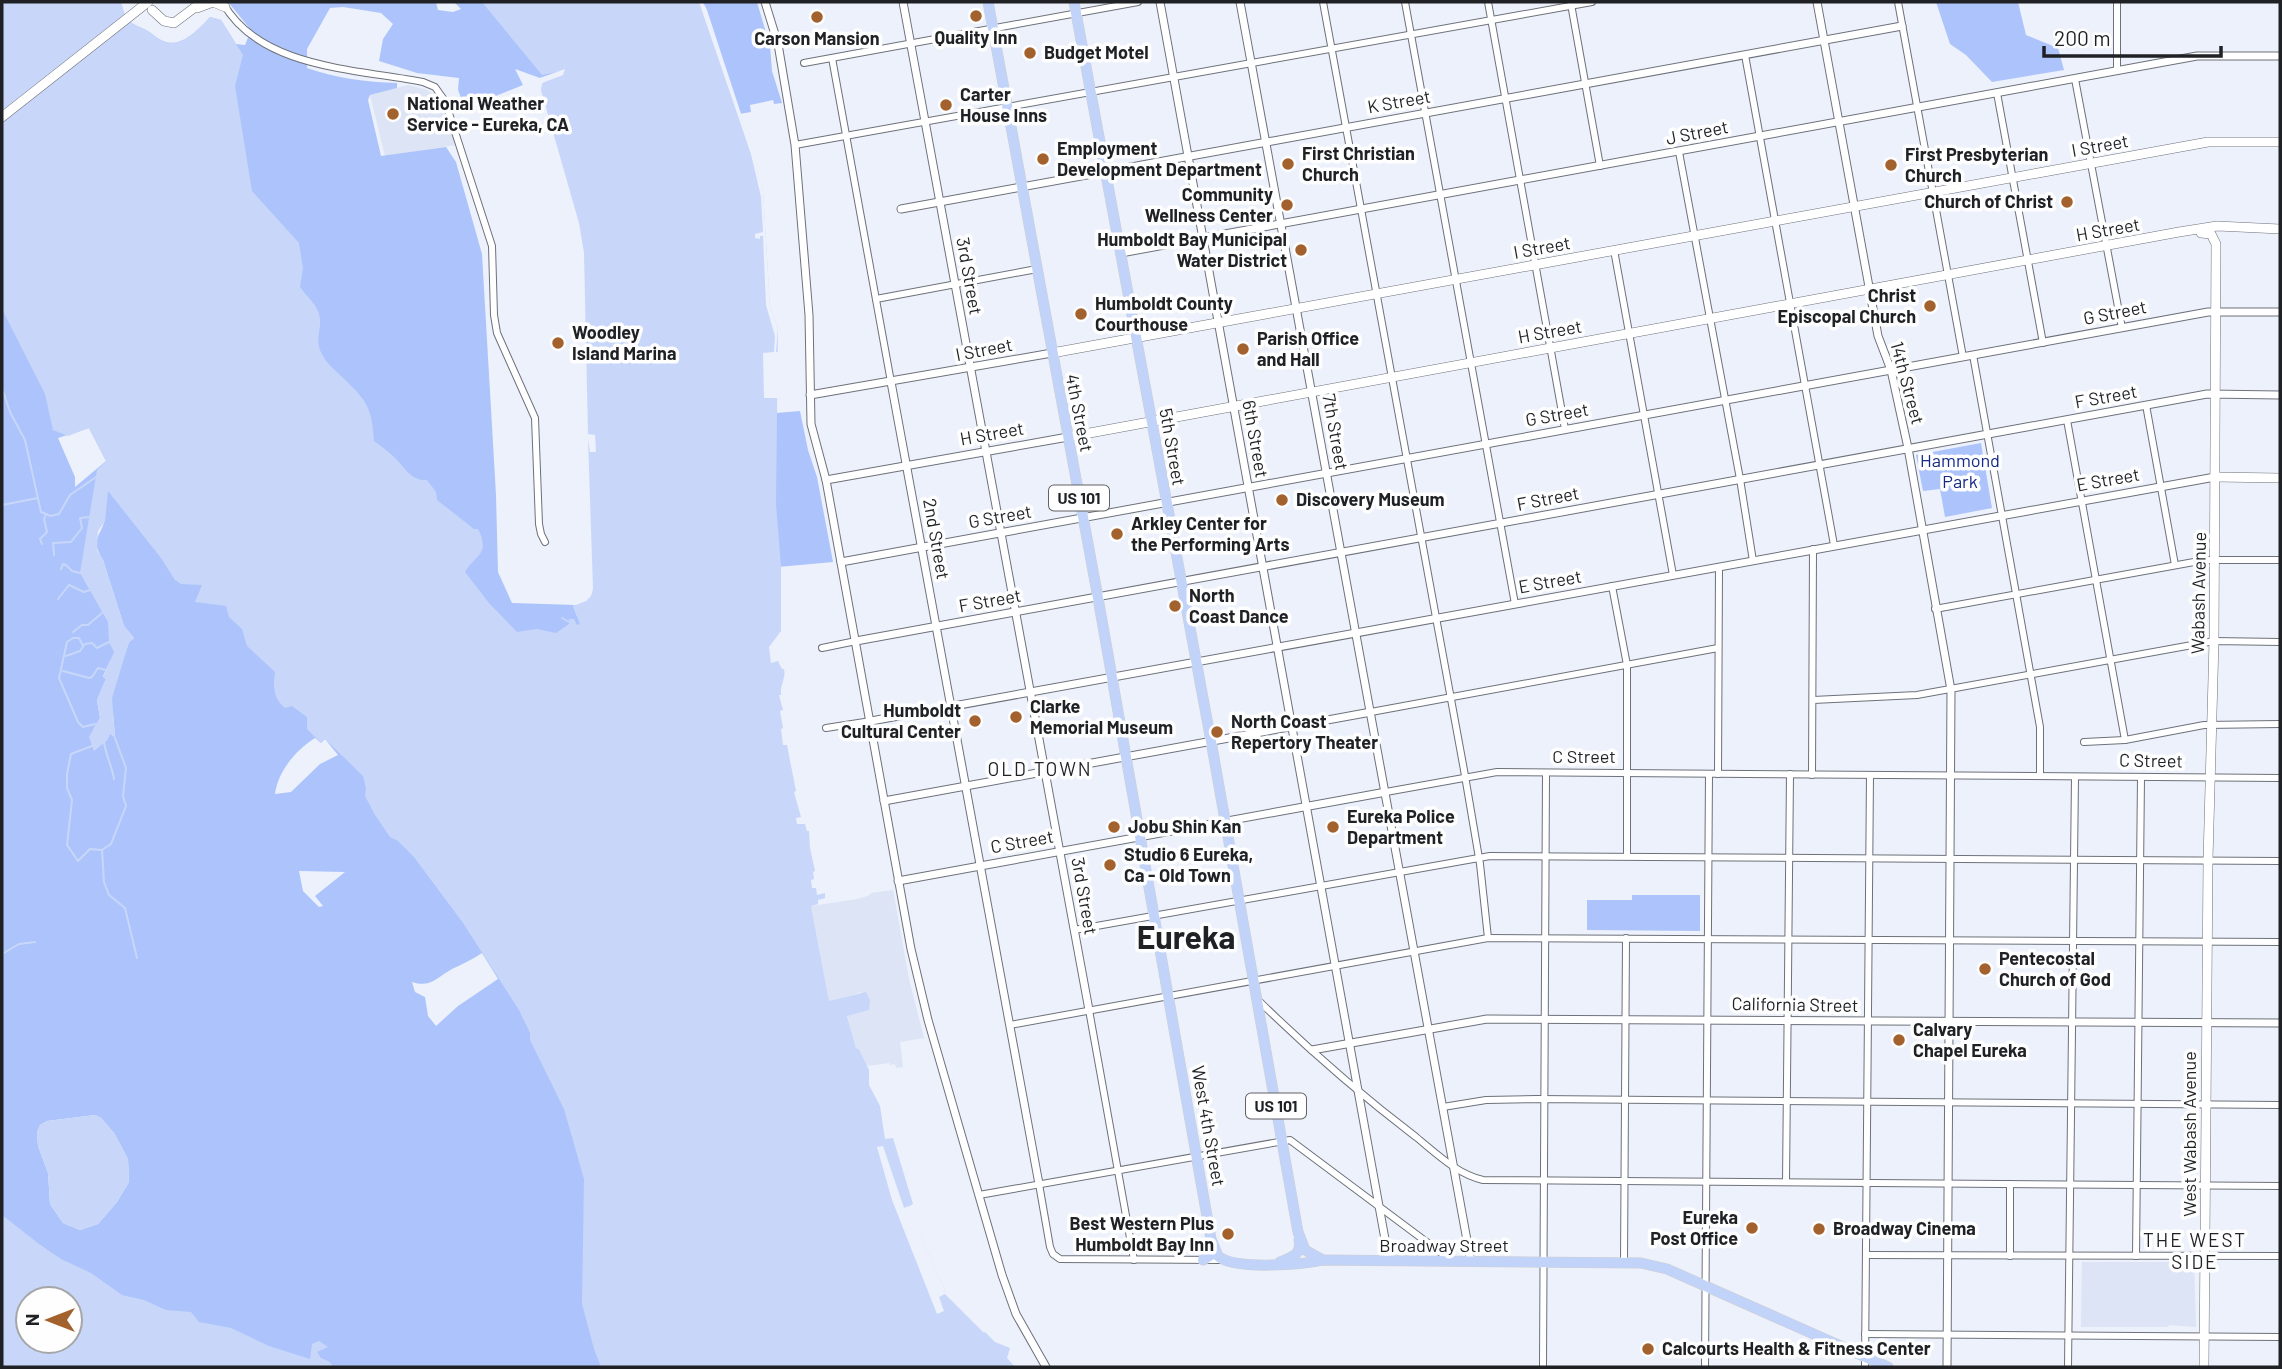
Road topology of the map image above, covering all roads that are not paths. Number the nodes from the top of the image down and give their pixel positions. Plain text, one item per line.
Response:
1 (202, 2) edge
2 (765, 2) edge
3 (903, 2) edge
4 (988, 2) edge
5 (1074, 2) edge
6 (1138, 2) edge
7 (1160, 2) edge
8 (1240, 2) edge
9 (1323, 2) edge
10 (1405, 2) edge
11 (1488, 2) edge
12 (1592, 2) edge
13 (1817, 2) edge
14 (1898, 2) edge
15 (2117, 2) edge
16 (1571, 4) edge
17 (223, 5) edge
18 (150, 6) edge
19 (192, 10) junction
20 (1077, 13) junction
21 (1491, 19) junction
22 (1902, 26) junction
23 (993, 28) junction
24 (1411, 34) junction
25 (1825, 41) junction
26 (911, 43) junction
27 (1332, 49) junction
28 (1745, 55) junction
29 (2280, 56) edge
30 (832, 58) junction
31 (804, 63) dead end
32 (1251, 64) junction
33 (2117, 71) junction
34 (1173, 78) junction
35 (2075, 79) junction
36 (1586, 85) junction
37 (1091, 92) junction
38 (1997, 93) junction
39 (1505, 99) junction
40 (1918, 107) junction
41 (1007, 109) junction
42 (1425, 114) junction
43 (2, 117) edge
44 (925, 123) junction
45 (1839, 123) junction
46 (1346, 128) junction
47 (845, 135) junction
48 (1759, 137) junction
49 (2280, 142) edge
50 (1266, 143) junction
51 (795, 145) junction
52 (1679, 152) junction
53 (1188, 158) junction
54 (2091, 163) junction
55 (1600, 166) junction
56 (1106, 172) junction
57 (2013, 177) junction
58 (1521, 180) junction
59 (1021, 187) junction
60 (1933, 191) junction
61 (1440, 195) junction
62 (940, 202) junction
63 (1853, 207) junction
64 (901, 209) dead end
65 (1361, 210) junction
66 (1775, 221) junction
67 (1281, 224) junction
68 (2255, 228) junction
69 (2280, 229) edge
70 (2171, 235) junction
71 (1694, 236) junction
72 (1203, 239) junction
73 (2216, 244) junction
74 (2106, 247) junction
75 (1614, 250) junction
76 (1121, 253) junction
77 (2029, 260) junction
78 (1536, 265) junction
79 (1037, 270) junction
80 (1948, 276) junction
81 (1456, 279) junction
82 (955, 284) junction
83 (1870, 290) junction
84 (1376, 294) junction
85 (876, 299) junction
86 (1790, 305) junction
87 (1297, 308) junction
88 (2216, 312) junction
89 (2280, 312) edge
90 (1709, 320) junction
91 (1218, 323) junction
92 (2122, 328) junction
93 (1629, 334) junction
94 (1136, 338) junction
95 (2043, 343) junction
96 (1551, 348) junction
97 (1052, 353) junction
98 (1973, 355) junction
99 (1963, 357) junction
100 (1471, 362) junction
101 (970, 368) junction
102 (1891, 370) junction
103 (1392, 377) junction
104 (891, 382) junction
105 (1805, 385) junction
106 (1312, 392) junction
107 (2216, 394) junction
108 (810, 395) junction
109 (2280, 395) edge
110 (1726, 400) junction
111 (2146, 405) junction
112 (1233, 407) junction
113 (1644, 415) junction
114 (2067, 420) junction
115 (1151, 422) junction
116 (1565, 429) junction
117 (1987, 434) junction
118 (1068, 437) junction
119 (1486, 444) junction
120 (1908, 448) junction
121 (986, 451) junction
122 (1407, 458) junction
123 (906, 465) junction
124 (1819, 465) junction
125 (1327, 473) junction
126 (2215, 477) junction
127 (2280, 478) edge
128 (1740, 479) junction
129 (826, 480) junction
130 (2161, 485) junction
131 (1248, 487) junction
132 (1658, 494) junction
133 (2081, 500) junction
134 (1166, 503) junction
135 (2001, 515) junction
136 (1083, 518) junction
137 (1500, 524) junction
138 (1922, 529) junction
139 (1001, 533) junction
140 (1421, 538) junction
141 (545, 542) dead end
142 (1834, 545) junction
143 (922, 547) junction
144 (1813, 549) junction
145 (1342, 553) junction
146 (2215, 560) junction
147 (2280, 560) edge
148 (1753, 561) junction
149 (841, 562) junction
150 (2175, 565) junction
151 (1263, 567) junction
152 (1719, 567) junction
153 (1673, 575) junction
154 (2096, 580) junction
155 (1180, 583) junction
156 (1612, 586) junction
157 (2017, 594) junction
158 (1098, 598) junction
159 (1515, 604) junction
160 (1936, 609) junction
161 (1015, 612) junction
162 (1436, 618) junction
163 (936, 626) junction
164 (1356, 632) junction
165 (856, 641) junction
166 (2214, 641) junction
167 (2280, 642) edge
168 (1277, 647) junction
169 (822, 648) dead end
170 (1718, 648) junction
171 (2110, 660) junction
172 (1195, 662) junction
173 (1627, 665) junction
174 (2031, 674) junction
175 (1110, 677) junction
176 (1951, 690) junction
177 (1030, 692) junction
178 (1450, 697) junction
179 (1813, 699) junction
180 (951, 706) junction
181 (1371, 712) junction
182 (870, 721) junction
183 (2212, 724) junction
184 (2280, 724) edge
185 (1292, 726) junction
186 (826, 728) dead end
187 (2125, 740) junction
188 (1211, 741) junction
189 (2084, 741) dead end
190 (1125, 757) junction
191 (1045, 772) junction
192 (1546, 773) junction
193 (1628, 773) junction
194 (1709, 774) junction
195 (1718, 774) junction
196 (1790, 774) junction
197 (1812, 775) junction
198 (1870, 775) junction
199 (1952, 776) junction
200 (2040, 776) junction
201 (2075, 776) junction
202 (1465, 777) junction
203 (2141, 777) junction
204 (2209, 777) junction
205 (2280, 778) edge
206 (966, 786) junction
207 (1385, 792) junction
208 (884, 801) junction
209 (1307, 806) junction
210 (1225, 821) junction
211 (1140, 837) junction
212 (1059, 852) junction
213 (1546, 856) junction
214 (1627, 856) junction
215 (1479, 857) junction
216 (1708, 857) junction
217 (1789, 857) junction
218 (1869, 858) junction
219 (1951, 859) junction
220 (2073, 859) junction
221 (2140, 860) junction
222 (2208, 860) junction
223 (2280, 861) edge
224 (980, 866) junction
225 (1400, 872) junction
226 (898, 881) junction
227 (1321, 886) junction
228 (1239, 900) junction
229 (1154, 916) junction
230 (1074, 930) junction
231 (1545, 937) junction
232 (1488, 938) junction
233 (1626, 938) junction
234 (1707, 939) junction
235 (1788, 939) junction
236 (1868, 940) junction
237 (1950, 941) junction
238 (2139, 942) junction
239 (2207, 942) junction
240 (2280, 942) edge
241 (2071, 943) junction
242 (1415, 951) junction
243 (1336, 965) junction
244 (1254, 980) junction
245 (1169, 995) junction
246 (1258, 1000) junction
247 (1089, 1010) junction
248 (1545, 1019) junction
249 (1625, 1019) junction
250 (1707, 1020) junction
251 (1787, 1020) junction
252 (1868, 1021) junction
253 (1949, 1022) junction
254 (2070, 1023) junction
255 (2138, 1023) junction
256 (2280, 1023) edge
257 (2206, 1024) junction
258 (1010, 1025) junction
259 (1429, 1029) junction
260 (1350, 1042) junction
261 (1312, 1049) junction
262 (1359, 1091) junction
263 (1545, 1099) junction
264 (1625, 1101) junction
265 (1706, 1101) junction
266 (1787, 1101) junction
267 (1867, 1102) junction
268 (1949, 1102) junction
269 (2070, 1103) junction
270 (2138, 1103) junction
271 (2206, 1104) junction
272 (2280, 1105) edge
273 (1443, 1107) junction
274 (1282, 1140) junction
275 (1197, 1155) junction
276 (1453, 1166) junction
277 (1118, 1170) junction
278 (1544, 1181) junction
279 (1624, 1181) junction
280 (1706, 1181) junction
281 (1786, 1182) junction
282 (1866, 1182) junction
283 (1949, 1183) junction
284 (1039, 1184) junction
285 (2010, 1184) junction
286 (2069, 1184) junction
287 (2137, 1185) junction
288 (2205, 1185) junction
289 (2280, 1186) edge
290 (979, 1195) junction
291 (1380, 1205) junction
292 (1299, 1238) junction
293 (1213, 1245) junction
294 (1866, 1255) junction
295 (1948, 1255) junction
296 (2010, 1256) junction
297 (2068, 1256) junction
298 (2136, 1256) junction
299 (2205, 1256) junction
300 (2280, 1256) edge
301 (1134, 1260) junction
302 (1203, 1260) junction
303 (1222, 1260) junction
304 (1323, 1260) junction
305 (1389, 1261) junction
306 (1454, 1262) junction
307 (1471, 1262) junction
308 (1544, 1262) junction
309 (1624, 1262) junction
310 (1273, 1264) junction
311 (1706, 1286) junction
312 (1865, 1334) junction
313 (1947, 1334) junction
314 (2068, 1335) junction
315 (2205, 1336) junction
316 (2280, 1337) edge
317 (1865, 1362) edge
318 (1046, 1367) edge
319 (1543, 1367) edge
320 (1705, 1367) edge
321 (1888, 1367) edge
322 (1947, 1367) edge
323 (2067, 1367) edge
324 (2204, 1367) edge

1 - 19 main road
2 - 51 street
3 - 26 street, 3rd Street
4 - 23 highway, 4th Street / US 101
5 - 20 highway, 5th Street / US 101
6 - 20 street
7 - 34 street, 6th Street
8 - 32 street, 7th Street
9 - 27 street
10 - 24 street
11 - 21 street
12 - 16 street
13 - 25 street, 14th Street
14 - 22 street
15 - 33 street
16 - 21 street
16 - 36 street
17 - 19 main road
17 - 141 street
18 - 19 main road
18 - 43 main road
20 - 23 street
20 - 37 highway, 5th Street / US 101
21 - 24 street
21 - 39 street
22 - 25 street, K Street
22 - 40 street
23 - 26 street
23 - 41 highway, 4th Street / US 101
24 - 27 street
24 - 42 street
25 - 28 street, K Street
25 - 45 street, 14th Street
26 - 30 street
26 - 44 street, 3rd Street
27 - 32 street
27 - 46 street
28 - 36 street, K Street
28 - 48 street
29 - 33 street, J Street
30 - 31 street
30 - 47 street, 2nd Street
32 - 34 street
32 - 50 street, 7th Street
33 - 35 street, J Street
34 - 37 street
34 - 53 street, 6th Street
35 - 38 street, J Street
35 - 54 street
36 - 39 street, K Street
36 - 55 street
37 - 41 street
37 - 56 highway, 5th Street / US 101
38 - 40 street, J Street
38 - 57 street
39 - 42 street, K Street
39 - 58 street
40 - 45 street, J Street
40 - 60 street
41 - 44 street
41 - 59 highway, 4th Street / US 101
42 - 46 street, K Street
42 - 61 street
44 - 47 street
44 - 62 street, 3rd Street
45 - 48 street, J Street
45 - 63 street, 14th Street
46 - 50 street, K Street
46 - 65 street
47 - 51 street
47 - 85 street, 2nd Street
48 - 52 street, J Street
48 - 66 street
49 - 54 main road, I Street
50 - 53 street, K Street
50 - 67 street, 7th Street
51 - 108 street
52 - 55 street, J Street
52 - 71 street
53 - 56 street, K Street
53 - 72 street, 6th Street
54 - 57 main road, I Street
54 - 74 street
55 - 58 street, J Street
56 - 59 street, K Street
56 - 76 highway, 5th Street / US 101
57 - 60 main road, I Street
57 - 77 street
58 - 61 street, J Street
58 - 78 street
59 - 62 street, K Street
59 - 79 highway, 4th Street / US 101
60 - 63 main road, I Street
60 - 80 street
61 - 65 street, J Street
61 - 81 street
62 - 64 street, K Street
62 - 82 street, 3rd Street
63 - 66 main road, I Street
63 - 83 street, 14th Street
65 - 67 street, J Street
65 - 84 street
66 - 71 main road, I Street
66 - 86 street
67 - 72 street, J Street
67 - 87 street, 7th Street
68 - 69 main road, H Street
68 - 70 main road, H Street
68 - 73 main road
70 - 73 main road
70 - 74 main road, H Street
71 - 75 main road, I Street
71 - 90 street
72 - 76 street, J Street
72 - 91 street, 6th Street
73 - 88 main road, Wabash Avenue
74 - 77 main road, H Street
74 - 92 street
75 - 78 main road, I Street
75 - 93 street
76 - 94 highway, 5th Street / US 101
77 - 80 main road, H Street
77 - 95 street
78 - 81 main road, I Street
78 - 96 street
79 - 82 street
79 - 97 highway, 4th Street / US 101
80 - 83 main road, H Street
80 - 99 street
81 - 84 main road, I Street
81 - 100 street
82 - 85 street
82 - 101 street, 3rd Street
83 - 86 main road, H Street
83 - 102 street, 14th Street
84 - 87 main road, I Street
84 - 103 street
85 - 104 street, 2nd Street
86 - 90 main road, H Street
86 - 105 street
87 - 91 main road, I Street
87 - 106 street, 7th Street
88 - 89 street, G Street
88 - 92 street, G Street
88 - 107 main road, Wabash Avenue
90 - 93 main road, H Street
90 - 110 street
91 - 94 main road, I Street
91 - 112 street, 6th Street
92 - 95 street, G Street
93 - 96 main road, H Street
93 - 113 street
94 - 97 main road, I Street
94 - 115 highway, 5th Street / US 101
95 - 98 street, G Street
96 - 100 main road, H Street
96 - 116 street
97 - 101 street, I Street
97 - 118 highway, 4th Street / US 101
98 - 99 street, G Street
98 - 117 street
99 - 102 street, G Street
100 - 103 main road, H Street
100 - 119 street
101 - 104 street, I Street
101 - 121 street, 3rd Street
102 - 105 street, G Street
102 - 120 street, 14th Street
103 - 106 main road, H Street
103 - 122 street
104 - 108 street, I Street
104 - 123 street, 2nd Street
105 - 110 street, G Street
105 - 124 street
106 - 112 main road, H Street
106 - 125 street, 7th Street
107 - 109 street, F Street
107 - 111 street, F Street
107 - 126 main road, Wabash Avenue
108 - 129 street
110 - 113 street, G Street
110 - 128 street
111 - 114 street, F Street
111 - 130 street
112 - 115 main road, H Street
112 - 131 street, 6th Street
113 - 116 street, G Street
113 - 132 street
114 - 117 street, F Street
114 - 133 street
115 - 118 main road, H Street
115 - 134 highway, 5th Street / US 101
116 - 119 street, G Street
117 - 120 street, F Street
117 - 135 street
118 - 121 street, H Street
118 - 136 highway, 4th Street / US 101
119 - 122 street, G Street
119 - 137 street
120 - 124 street, F Street
120 - 138 street, 14th Street
121 - 123 street, H Street
121 - 139 street, 3rd Street
122 - 125 street, G Street
122 - 140 street
123 - 129 street, H Street
123 - 143 street, 2nd Street
124 - 128 street, F Street
124 - 142 street
125 - 131 street, G Street
125 - 145 street, 7th Street
126 - 127 main road, E Street
126 - 130 street, E Street
126 - 146 main road, Wabash Avenue
128 - 132 street, F Street
128 - 148 street
129 - 149 street
130 - 133 street, E Street
130 - 150 street
131 - 134 street, G Street
131 - 151 street, 6th Street
132 - 137 street, F Street
132 - 153 street
133 - 135 street, E Street
133 - 154 street
134 - 136 street, G Street
134 - 155 highway, 5th Street / US 101
135 - 138 street, E Street
135 - 157 street
136 - 139 street, G Street
136 - 158 highway, 4th Street / US 101
137 - 140 street, F Street
137 - 159 street
138 - 142 street, E Street
138 - 160 street, 14th Street
139 - 143 street, G Street
139 - 161 street, 3rd Street
140 - 145 street, F Street
140 - 162 street
142 - 144 street, E Street
143 - 149 street, G Street
143 - 163 street, 2nd Street
144 - 148 street, E Street
144 - 179 street
145 - 151 street, F Street
145 - 164 street, 7th Street
146 - 147 street
146 - 150 street
146 - 166 main road, Wabash Avenue
148 - 152 street, E Street
149 - 165 street
150 - 154 street
151 - 155 street, F Street
151 - 168 street, 6th Street
152 - 153 street, E Street
152 - 170 street
153 - 156 street, E Street
154 - 157 street
154 - 171 street
155 - 158 street, F Street
155 - 172 highway, 5th Street / US 101
156 - 159 street, E Street
156 - 173 street
157 - 160 street
157 - 174 street
158 - 161 street, F Street
158 - 175 highway, 4th Street / US 101
159 - 162 street, E Street
160 - 176 street, 14th Street
161 - 163 street, F Street
161 - 177 street, 3rd Street
162 - 164 street, E Street
162 - 178 street
163 - 165 street, F Street
163 - 180 street, 2nd Street
164 - 168 street, E Street
164 - 181 street, 7th Street
165 - 169 street, F Street
165 - 182 street
166 - 167 street
166 - 171 street
166 - 183 main road, Wabash Avenue
168 - 172 street, E Street
168 - 185 street, 6th Street
170 - 173 street
170 - 195 street
171 - 174 street
171 - 187 street
172 - 175 street, E Street
172 - 188 highway, 5th Street / US 101
173 - 178 street
173 - 193 street
174 - 176 street
174 - 200 street
175 - 177 street, E Street
175 - 190 highway, 4th Street / US 101
176 - 179 street
176 - 199 street, 14th Street
177 - 180 street, E Street
177 - 191 street, 3rd Street
178 - 181 street
178 - 202 street
179 - 197 street
180 - 182 street, E Street
180 - 206 street, 2nd Street
181 - 185 street
181 - 207 street, 7th Street
182 - 186 street, E Street
182 - 208 street
183 - 184 street
183 - 187 street
183 - 204 main road, Wabash Avenue
185 - 188 street
185 - 209 street, 6th Street
187 - 189 street
188 - 190 street
188 - 210 highway, 5th Street / US 101
190 - 191 street
190 - 211 highway, 4th Street / US 101
191 - 206 street
191 - 212 street, 3rd Street
192 - 193 street, C Street
192 - 202 street, C Street
192 - 213 street
193 - 194 street, C Street
193 - 214 street
194 - 195 street, C Street
194 - 216 street
195 - 196 street, C Street
196 - 197 street, C Street
196 - 217 street
197 - 198 street, C Street
198 - 199 street, C Street
198 - 218 street
199 - 200 street, C Street
199 - 219 street, 14th Street
200 - 201 street, C Street
201 - 203 street, C Street
201 - 220 street
202 - 207 street, C Street
202 - 215 street
203 - 204 street, C Street
203 - 221 street
204 - 205 street, C Street
204 - 222 main road, Wabash Avenue
206 - 208 street
206 - 224 street, 2nd Street
207 - 209 street, C Street
207 - 225 street, 7th Street
208 - 226 street
209 - 210 street, C Street
209 - 227 street, 6th Street
210 - 211 street, C Street
210 - 228 highway, 5th Street / US 101
211 - 212 street, C Street
211 - 229 highway, 4th Street / US 101
212 - 224 street, C Street
212 - 230 street, 3rd Street
213 - 214 street
213 - 215 street
213 - 231 street
214 - 216 street
215 - 225 street
215 - 232 street
216 - 217 street
216 - 234 street
217 - 218 street
217 - 235 street
218 - 219 street
218 - 236 street
219 - 220 street
219 - 237 street, 14th Street
220 - 221 street
220 - 241 street
221 - 222 street
221 - 238 street
222 - 223 street
222 - 239 main road, Wabash Avenue
224 - 226 street, C Street
224 - 258 street, 2nd Street
225 - 227 street
225 - 242 street, 7th Street
226 - 290 street
227 - 228 street
227 - 243 street, 6th Street
228 - 229 street
228 - 244 highway, 5th Street / US 101
229 - 230 street
229 - 245 highway, 4th Street / US 101
230 - 247 street, 3rd Street
231 - 232 street
231 - 233 street
231 - 248 street
232 - 242 street
233 - 234 street
233 - 249 street
234 - 235 street
234 - 250 street
235 - 236 street
235 - 251 street
236 - 237 street
236 - 252 street
237 - 241 street
237 - 253 street, 14th Street
238 - 239 street
238 - 241 street
238 - 255 street
239 - 240 street
239 - 257 main road, West Wabash Avenue
241 - 254 street
242 - 243 street
242 - 259 street, 7th Street
243 - 244 street
243 - 260 street, 6th Street
244 - 245 street
244 - 246 highway, US 101
245 - 247 street
245 - 275 highway, West 4th Street / US 101
246 - 261 street
246 - 274 highway, US 101
247 - 258 street
247 - 277 street
248 - 249 street, California Street
248 - 259 street, California Street
248 - 263 street
249 - 250 street, California Street
249 - 264 street
250 - 251 street, California Street
250 - 265 street
251 - 252 street, California Street
251 - 266 street
252 - 253 street, California Street
252 - 267 street
253 - 254 street, California Street
253 - 268 street, 14th Street
254 - 255 street, California Street
254 - 269 street
255 - 257 street, California Street
255 - 270 street
256 - 257 street, California Street
257 - 271 main road, West Wabash Avenue
258 - 284 street, 2nd Street
259 - 260 street, California Street
259 - 273 street, 7th Street
260 - 261 street, California Street
260 - 262 street, 6th Street
261 - 262 street
262 - 276 street
262 - 291 street, 6th Street
263 - 264 street
263 - 273 street
263 - 278 street
264 - 265 street
264 - 279 street
265 - 266 street
265 - 280 street
266 - 267 street
266 - 281 street
267 - 268 street
267 - 282 street
268 - 269 street
268 - 283 street, 14th Street
269 - 270 street
269 - 286 street
270 - 271 street
270 - 287 street
271 - 272 street
271 - 288 main road, West Wabash Avenue
273 - 276 street, 7th Street
274 - 275 street
274 - 291 street
274 - 292 highway, US 101
275 - 277 street
275 - 293 highway, West 4th Street / US 101
276 - 278 street
276 - 307 street, 7th Street
277 - 284 street
277 - 301 street
278 - 279 street
278 - 308 street
279 - 280 street
279 - 309 street
280 - 281 street
280 - 311 street
281 - 282 street
282 - 283 street
282 - 294 street
283 - 285 street
283 - 295 street, 14th Street
284 - 290 street
284 - 301 street, Broadway Street
285 - 286 street
285 - 296 street
286 - 287 street
286 - 297 street
287 - 288 street
287 - 298 street
288 - 289 street
288 - 299 main road, West Wabash Avenue
290 - 318 street
291 - 305 street, 6th Street
291 - 306 street
292 - 304 highway
292 - 310 highway
293 - 302 highway
293 - 303 highway, West 4th Street / US 101
294 - 295 street
294 - 312 street
295 - 296 street
295 - 313 street, 14th Street
296 - 297 street
297 - 298 street
297 - 314 street
298 - 299 street
299 - 300 street
299 - 315 main road, West Wabash Avenue
301 - 302 street, Broadway Street
302 - 303 street, Broadway Street
303 - 310 highway, Broadway Street
304 - 305 highway, Broadway Street
304 - 310 highway, Broadway Street
305 - 306 highway, Broadway Street
306 - 307 highway, Broadway Street
307 - 308 highway, Broadway Street
308 - 309 highway, Broadway Street
308 - 319 street
309 - 311 highway, Broadway Street
311 - 317 highway, Broadway Street
311 - 320 street
312 - 313 street
312 - 317 street
313 - 314 street
313 - 322 street, 14th Street
314 - 315 street
314 - 323 street
315 - 316 street
315 - 324 main road, West Wabash Avenue
317 - 321 highway, Broadway Street

